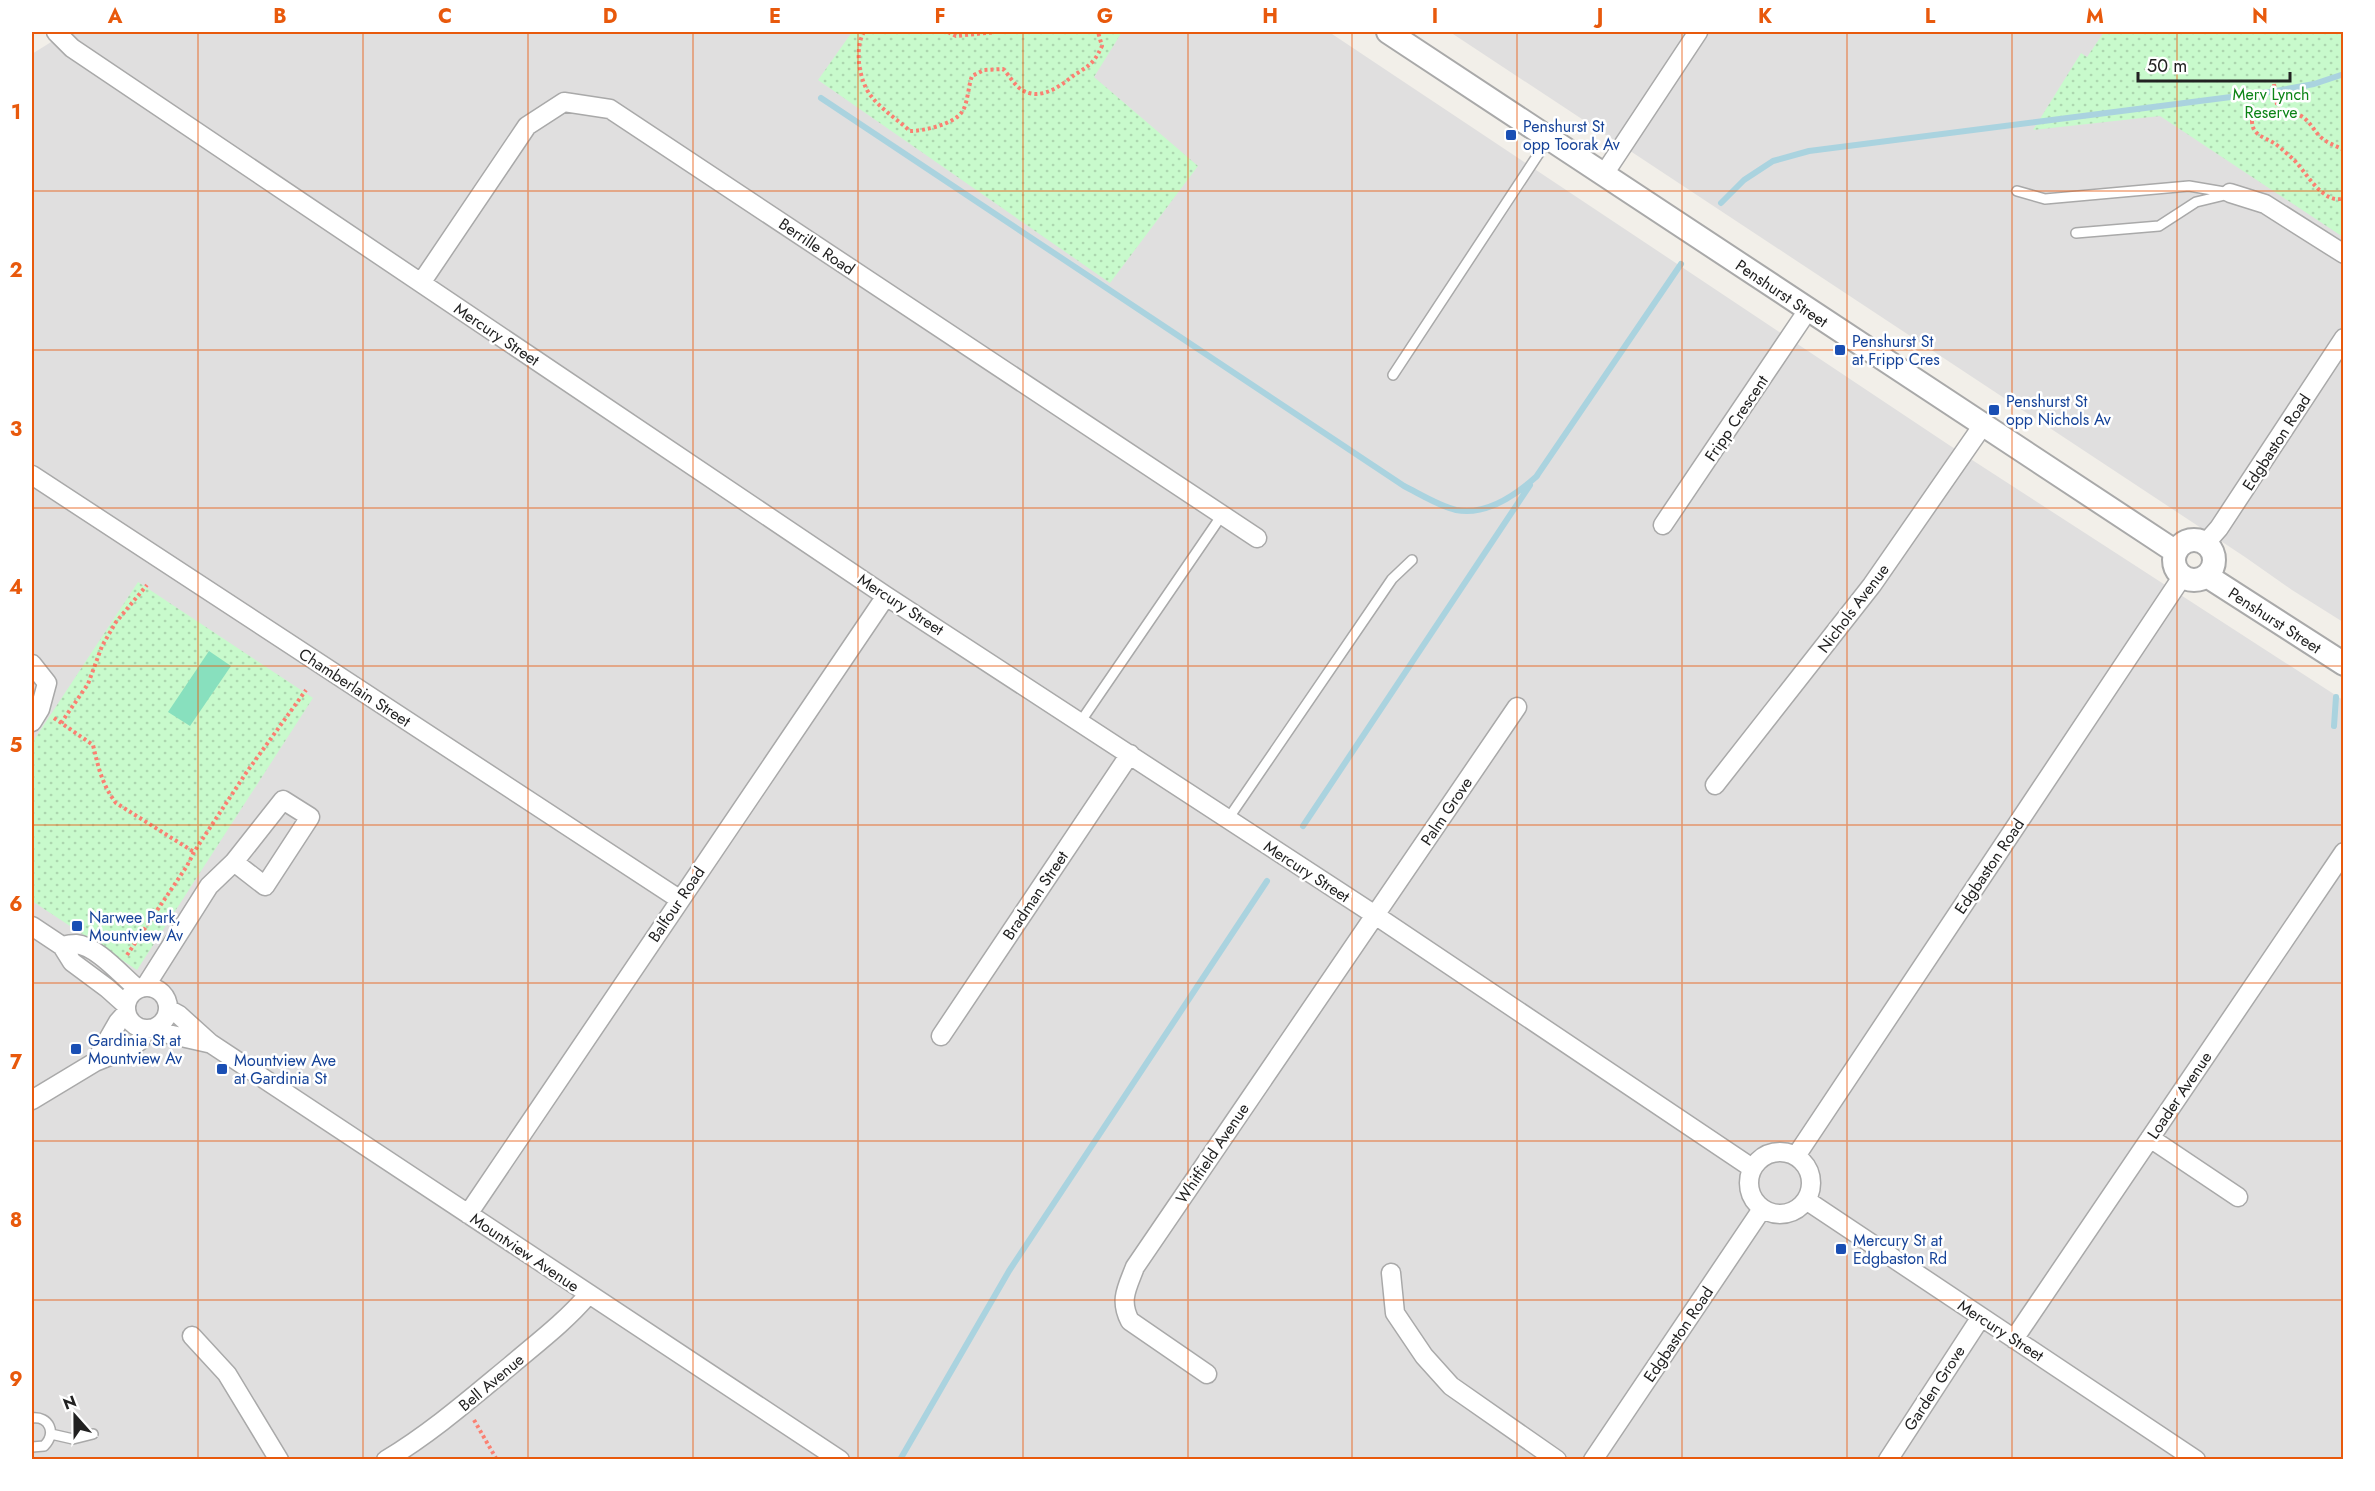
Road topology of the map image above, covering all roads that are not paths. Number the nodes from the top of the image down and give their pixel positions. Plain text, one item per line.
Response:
1 (56, 32) edge
2 (1388, 32) edge
3 (1698, 32) edge
4 (1549, 138) junction
5 (1604, 174) junction
6 (2017, 191) dead end
7 (2230, 193) junction
8 (2076, 233) dead end
9 (2343, 254) edge
10 (421, 283) junction
11 (1808, 310) junction
12 (2343, 338) edge
13 (1393, 375) dead end
14 (1983, 425) junction
15 (32, 475) edge
16 (1222, 515) junction
17 (1663, 525) dead end
18 (1257, 538) dead end
19 (2205, 544) junction
20 (2176, 552) junction
21 (1412, 560) dead end
22 (2207, 576) junction
23 (2182, 577) junction
24 (886, 596) junction
25 (32, 664) edge
26 (2343, 664) edge
27 (1517, 707) dead end
28 (36, 716) edge
29 (1081, 721) junction
30 (1130, 754) junction
31 (1714, 785) dead end
32 (1228, 819) junction
33 (2343, 852) edge
34 (234, 862) junction
35 (679, 899) junction
36 (1375, 915) junction
37 (32, 926) edge
38 (62, 946) junction
39 (145, 984) junction
40 (126, 1009) junction
41 (168, 1009) junction
42 (150, 1028) junction
43 (941, 1036) dead end
44 (210, 1043) junction
45 (95, 1062) junction
46 (32, 1100) edge
47 (2150, 1138) junction
48 (1796, 1156) junction
49 (1752, 1168) junction
50 (2238, 1197) dead end
51 (1806, 1200) junction
52 (1762, 1209) junction
53 (468, 1214) junction
54 (1391, 1273) dead end
55 (588, 1294) junction
56 (1981, 1317) junction
57 (192, 1336) dead end
58 (2014, 1339) junction
59 (1207, 1374) dead end
60 (32, 1418) edge
61 (51, 1434) junction
62 (93, 1434) dead end
63 (32, 1447) edge
64 (279, 1460) edge
65 (386, 1460) edge
66 (840, 1460) edge
67 (1557, 1460) edge
68 (1593, 1460) edge
69 (1887, 1460) edge
70 (2196, 1460) edge

1 - 10 street, Mercury Street
2 - 4 street, Penshurst Street
3 - 5 street
4 - 5 street, Penshurst Street
4 - 13 lane
5 - 11 street, Penshurst Street
6 - 7 lane
7 - 8 lane
7 - 9 street
10 - 16 street, Berrille Road
10 - 24 street, Mercury Street
11 - 14 street, Penshurst Street
11 - 17 street, Fripp Crescent
12 - 19 street, Edgbaston Road
14 - 20 street, Penshurst Street
14 - 31 street, Nichols Avenue
15 - 35 street, Chamberlain Street
16 - 18 street, Berrille Road
16 - 29 lane
19 - 20 street
19 - 22 street
20 - 23 street
21 - 32 lane
22 - 23 street
22 - 26 street, Penshurst Street
23 - 48 street, Edgbaston Road
24 - 29 street, Mercury Street
24 - 35 street, Balfour Road
25 - 28 street
27 - 36 street, Palm Grove
29 - 30 street, Mercury Street
30 - 32 street, Mercury Street
30 - 43 street, Bradman Street
32 - 36 street, Mercury Street
33 - 47 street, Loader Avenue
34 - 34 street
34 - 39 street
35 - 53 street, Balfour Road
36 - 49 street, Mercury Street
36 - 59 street, Whitfield Avenue
37 - 38 street
38 - 39 street
38 - 40 street
39 - 40 street
39 - 41 street
40 - 42 street
40 - 45 street
41 - 42 street
41 - 44 street, Mountview Avenue
42 - 44 street, Mountview Avenue
42 - 45 street
44 - 53 street, Mountview Avenue
45 - 46 street
47 - 50 street
47 - 58 street, Loader Avenue
48 - 49 street
48 - 51 street
49 - 52 street
51 - 52 street
51 - 56 street, Mercury Street
52 - 68 street, Edgbaston Road
53 - 55 street, Mountview Avenue
54 - 67 street
55 - 65 street, Bell Avenue
55 - 66 street, Mountview Avenue
56 - 58 street, Mercury Street
56 - 69 street, Garden Grove
57 - 64 street
58 - 70 street, Mercury Street
60 - 61 lane
61 - 62 lane
61 - 63 lane

